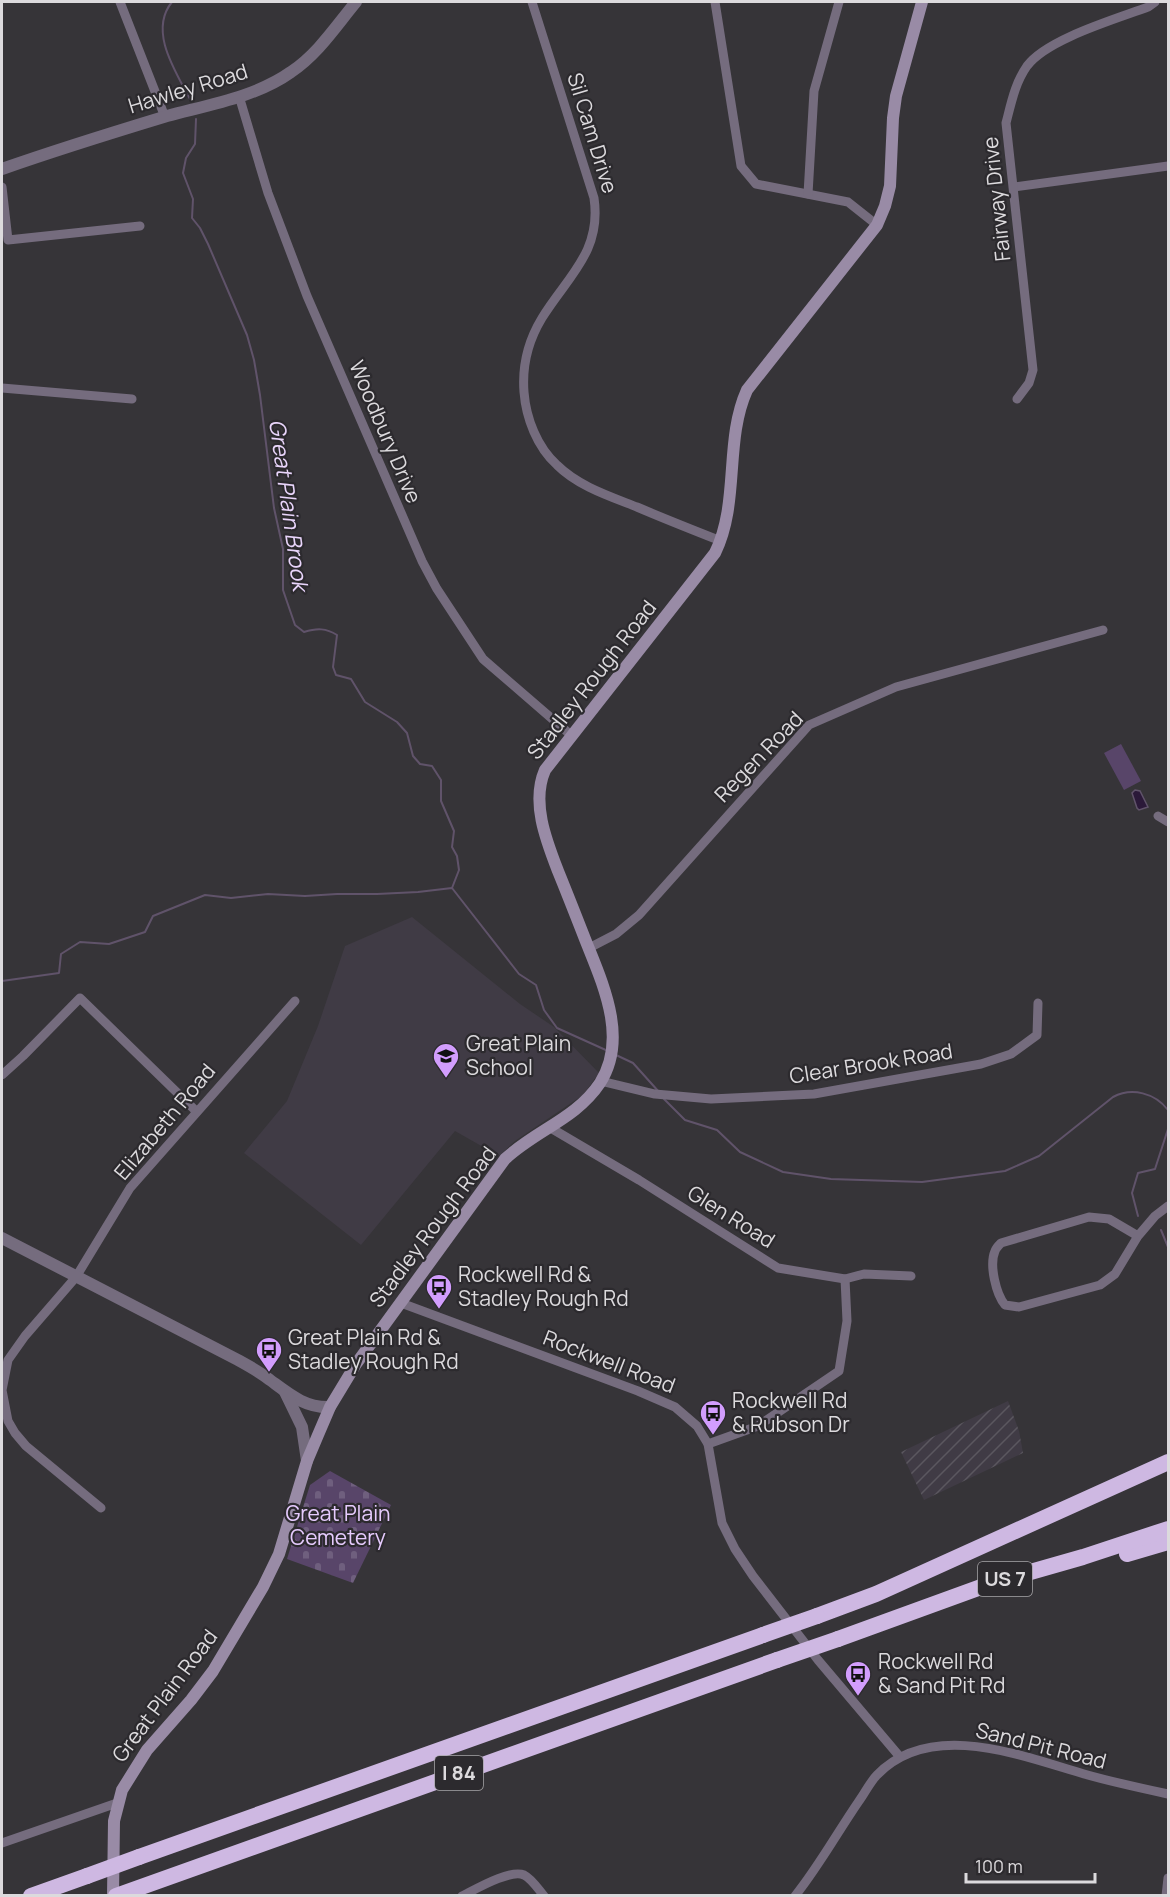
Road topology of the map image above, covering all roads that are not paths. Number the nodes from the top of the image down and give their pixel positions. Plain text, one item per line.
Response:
1 (120, 2) edge
2 (356, 2) edge
3 (532, 2) edge
4 (716, 2) edge
5 (838, 2) edge
6 (922, 2) edge
7 (1155, 2) edge
8 (239, 96) junction
9 (165, 117) junction
10 (1168, 166) edge
11 (2, 169) edge
12 (1014, 186) junction
13 (2, 187) edge
14 (808, 194) junction
15 (877, 225) junction
16 (140, 226) dead end
17 (2, 388) edge
18 (132, 399) dead end
19 (1017, 399) dead end
20 (721, 542) junction
21 (1103, 630) dead end
22 (572, 736) junction
23 (1158, 816) dead end
24 (1168, 822) edge
25 (589, 948) junction
26 (295, 1001) dead end
27 (1038, 1003) dead end
28 (2, 1075) edge
29 (601, 1081) junction
30 (196, 1111) junction
31 (549, 1127) junction
32 (1168, 1206) edge
33 (1138, 1236) junction
34 (2, 1238) edge
35 (911, 1276) dead end
36 (76, 1277) junction
37 (845, 1279) junction
38 (401, 1303) junction
39 (284, 1391) junction
40 (330, 1407) junction
41 (708, 1444) junction
42 (1168, 1460) edge
43 (307, 1461) junction
44 (101, 1508) dead end
45 (1168, 1529) edge
46 (1168, 1542) edge
47 (841, 1638) junction
48 (900, 1756) junction
49 (1168, 1794) edge
50 (117, 1803) junction
51 (2, 1843) edge
52 (1168, 1878) edge
53 (31, 1896) edge
54 (115, 1896) edge
55 (462, 1896) edge
56 (544, 1896) edge
57 (795, 1896) edge
58 (1166, 1896) edge

1 - 9 street
2 - 8 street, Hawley Road
3 - 20 street, Sil Cam Drive
4 - 14 street
5 - 14 street
6 - 15 main road, Stadley Rough Road
7 - 12 street, Fairway Drive
8 - 9 street, Hawley Road
8 - 22 street, Woodbury Drive
9 - 11 street, Hawley Road
10 - 12 street
12 - 19 street, Fairway Drive
13 - 16 street
14 - 15 street
15 - 20 main road, Stadley Rough Road
17 - 18 street
20 - 22 main road, Stadley Rough Road
21 - 25 street, Regen Road
22 - 25 main road, Stadley Rough Road
23 - 24 street
25 - 29 main road, Stadley Rough Road
26 - 30 street, Elizabeth Road
27 - 29 street, Clear Brook Road
28 - 30 street
29 - 31 main road, Stadley Rough Road
30 - 36 street, Elizabeth Road
31 - 37 street, Glen Road
31 - 38 main road, Stadley Rough Road
32 - 33 street
33 - 33 street
34 - 36 street, Great Plain Road
35 - 37 street, Glen Road
36 - 39 street, Great Plain Road
36 - 44 street, Elizabeth Road
37 - 41 street
38 - 40 main road, Stadley Rough Road
38 - 41 street, Rockwell Road
39 - 40 street, Great Plain Road
39 - 43 street, Great Plain Road
40 - 43 main road, Great Plain Road
41 - 48 street, Rockwell Road
42 - 53 highway, I 84, bridge
43 - 50 main road, Great Plain Road
45 - 47 highway, US 7
46 - 47 highway, I 84
47 - 54 highway, I 84, bridge
48 - 49 street, Sand Pit Road
48 - 57 street, Sand Pit Road
50 - 51 street
50 - 54 main road, Great Plain Road
52 - 58 street
55 - 56 street

